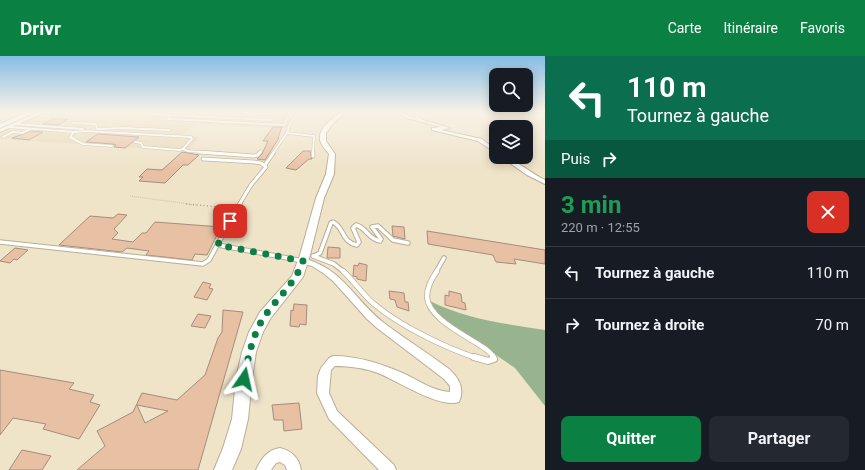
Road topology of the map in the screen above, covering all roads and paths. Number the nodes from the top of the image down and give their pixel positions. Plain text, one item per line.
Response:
1 (25, 131) edge
2 (64, 131) edge
3 (81, 131) edge
4 (91, 131) edge
5 (324, 131) edge
6 (441, 131) edge
7 (74, 132) junction
8 (287, 133) joint
9 (3, 137) dead end
10 (134, 142) dead end
11 (112, 146) dead end
12 (489, 146) edge
13 (183, 149) junction
14 (260, 150) dead end
15 (313, 156) dead end
16 (203, 159) dead end
17 (513, 164) edge
18 (265, 165) junction
19 (545, 182) edge
20 (130, 196) dead end
21 (237, 209) junction
22 (0, 242) edge
23 (408, 243) dead end
24 (218, 245) junction
25 (307, 258) junction
26 (444, 258) dead end
27 (224, 470) edge
28 (263, 470) edge
29 (294, 470) edge
30 (390, 470) edge

1 - 9 lane
2 - 7 lane
3 - 7 lane
4 - 13 lane
5 - 25 main road
6 - 12 street
7 - 11 lane
8 - 15 lane
8 - 18 lane
10 - 13 lane
13 - 14 lane
16 - 18 lane
17 - 19 street
18 - 21 lane
20 - 21 path
21 - 24 lane
22 - 24 lane
23 - 25 lane
24 - 25 lane
25 - 26 lane
25 - 27 main road
25 - 30 street
28 - 29 street

